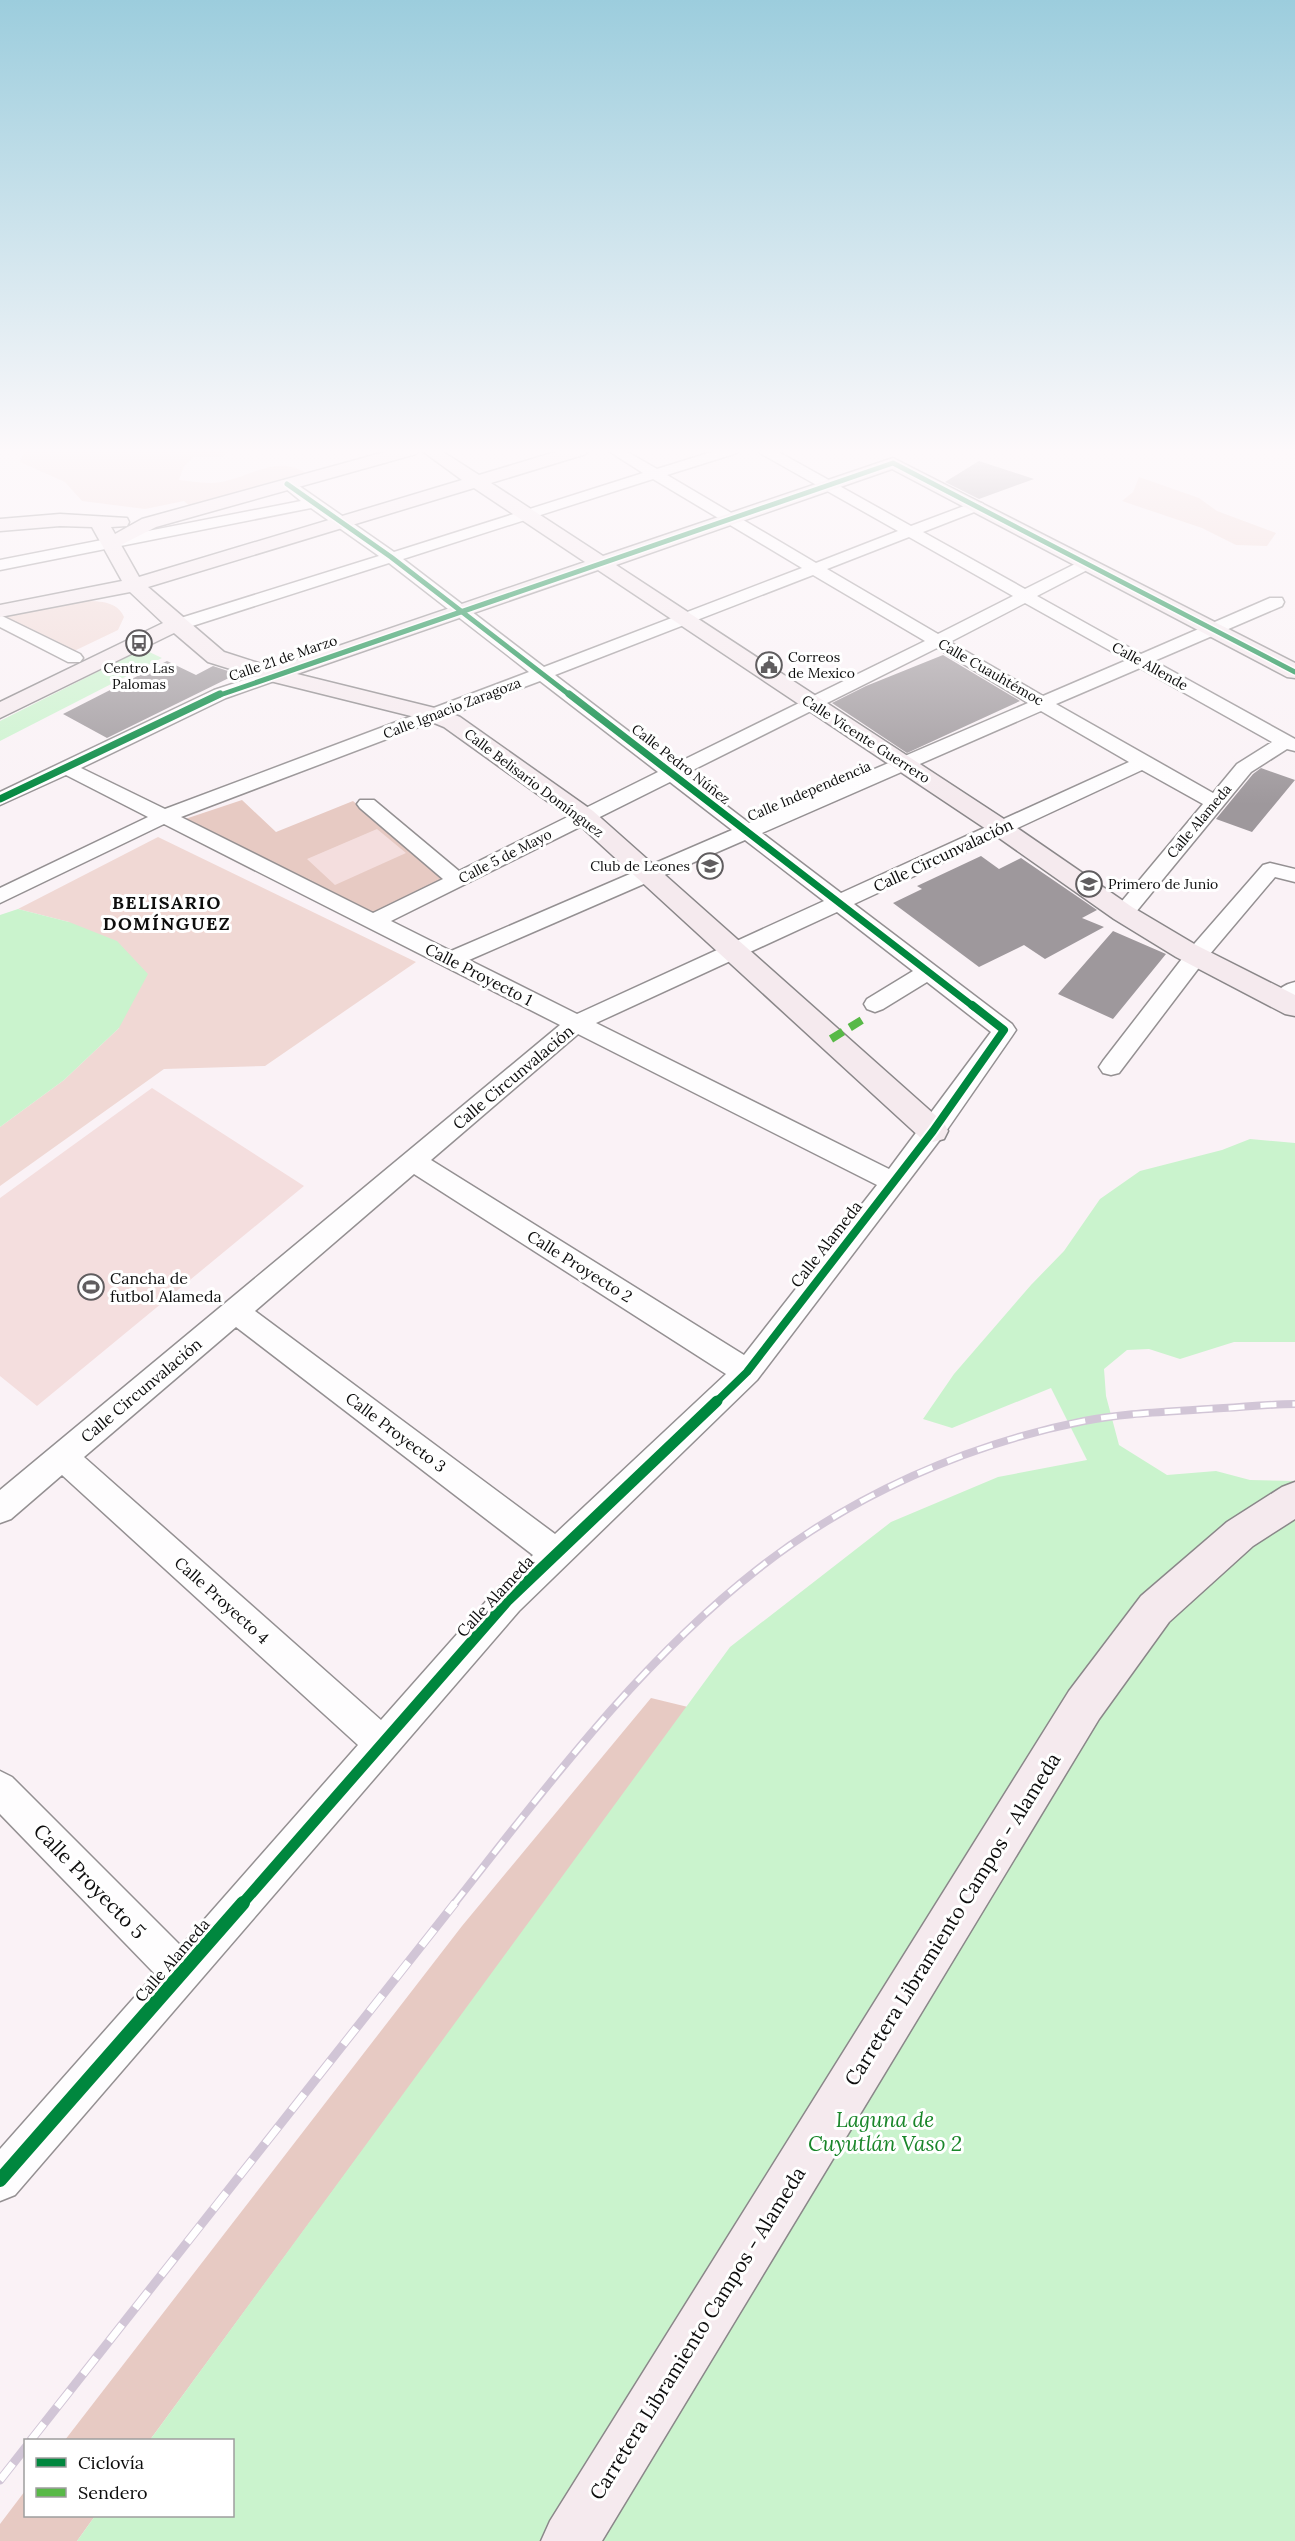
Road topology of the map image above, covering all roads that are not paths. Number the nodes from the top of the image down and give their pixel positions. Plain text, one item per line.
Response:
1 (125, 569) edge
2 (179, 569) edge
3 (342, 569) edge
4 (406, 569) edge
5 (584, 569) edge
6 (608, 569) edge
7 (816, 569) joint
8 (976, 569) edge
9 (1078, 569) edge
10 (1096, 569) edge
11 (132, 582) junction
12 (1025, 596) junction
13 (1276, 602) dead end
14 (0, 605) edge
15 (0, 611) edge
16 (460, 611) junction
17 (145, 615) junction
18 (685, 619) junction
19 (0, 620) edge
20 (1212, 629) junction
21 (938, 640) junction
22 (74, 658) junction
23 (1141, 661) junction
24 (1295, 672) edge
25 (542, 674) junction
26 (274, 675) junction
27 (0, 695) edge
28 (812, 703) junction
29 (1046, 704) junction
30 (0, 711) edge
31 (435, 715) junction
32 (1290, 743) edge
33 (1143, 763) junction
34 (905, 765) junction
35 (65, 767) junction
36 (671, 774) junction
37 (0, 799) edge
38 (1214, 802) junction
39 (367, 804) dead end
40 (165, 816) junction
41 (584, 816) junction
42 (1001, 828) junction
43 (748, 832) junction
44 (649, 875) junction
45 (1295, 876) edge
46 (457, 880) junction
47 (0, 896) edge
48 (839, 903) junction
49 (1123, 913) junction
50 (374, 921) junction
51 (734, 951) junction
52 (1196, 956) junction
53 (451, 960) junction
54 (928, 972) junction
55 (1291, 998) edge
56 (875, 1004) dead end
57 (577, 1023) junction
58 (1004, 1030) joint
59 (1111, 1067) dead end
60 (933, 1131) junction
61 (413, 1161) junction
62 (893, 1182) junction
63 (235, 1311) junction
64 (747, 1372) junction
65 (62, 1456) junction
66 (1295, 1499) edge
67 (0, 1509) edge
68 (557, 1554) junction
69 (382, 1744) junction
70 (0, 1789) edge
71 (181, 1973) junction
72 (0, 2180) edge
73 (570, 2541) edge

1 - 11 street
2 - 11 street
3 - 17 street
4 - 16 street, Calle Pedro Núñez
5 - 16 street, Calle 21 de Marzo
6 - 18 street, Calle Vicente Guerrero
7 - 18 street, Calle Ignacio Zaragoza
7 - 21 street, Calle Cuauhtémoc
8 - 12 street, Calle Allende
9 - 12 street, Calle 5 de Mayo
10 - 20 street
11 - 14 street
11 - 17 street
11 - 17 street
12 - 21 street, Calle 5 de Mayo
12 - 23 street, Calle Allende
13 - 20 street, Calle Independencia
15 - 17 street
16 - 25 street, Calle Pedro Núñez
16 - 26 street, Calle 21 de Marzo
17 - 22 street
17 - 26 street, Calle Belisario Domínguez
17 - 30 street
18 - 25 street, Calle Ignacio Zaragoza
18 - 28 street, Calle Vicente Guerrero
19 - 22 street
20 - 23 street, Calle Independencia
20 - 24 street
21 - 28 street, Calle 5 de Mayo
21 - 29 street, Calle Cuauhtémoc
22 - 27 street
23 - 29 street, Calle Independencia
23 - 32 street, Calle Allende
25 - 31 street, Calle Ignacio Zaragoza
25 - 36 street, Calle Pedro Núñez
26 - 31 street, Calle Belisario Domínguez
26 - 35 street, Calle 21 de Marzo
28 - 34 street, Calle Vicente Guerrero
28 - 36 street, Calle 5 de Mayo
29 - 33 street, Calle Cuauhtémoc
29 - 34 street, Calle Independencia
31 - 40 street, Calle Ignacio Zaragoza
31 - 41 street, Calle Belisario Domínguez
32 - 38 street, Calle Alameda
33 - 38 street, Calle Cuauhtémoc
33 - 42 street, Calle Circunvalación
34 - 42 street, Calle Vicente Guerrero
34 - 43 street, Calle Independencia
35 - 37 street, Calle 21 de Marzo
35 - 40 street, Calle Proyecto 1
36 - 41 street, Calle 5 de Mayo
36 - 43 street, Calle Pedro Núñez
38 - 49 street, Calle Alameda
39 - 46 street
40 - 47 street, Calle Ignacio Zaragoza
40 - 50 street, Calle Proyecto 1
41 - 44 street, Calle Belisario Domínguez
41 - 46 street, Calle 5 de Mayo
42 - 48 street, Calle Circunvalación
42 - 49 street, Calle Vicente Guerrero
43 - 44 street, Calle Independencia
43 - 48 street, Calle Pedro Núñez
44 - 51 street, Calle Belisario Domínguez
44 - 53 street, Calle Independencia
45 - 52 street
46 - 50 street, Calle 5 de Mayo
48 - 51 street, Calle Circunvalación
48 - 54 street, Calle Pedro Núñez
49 - 52 street, Calle Vicente Guerrero
50 - 53 street, Calle Proyecto 1
51 - 57 street, Calle Circunvalación
51 - 60 street, Calle Belisario Domínguez
52 - 55 street, Calle Vicente Guerrero
52 - 59 street
53 - 57 street, Calle Proyecto 1
54 - 56 street
54 - 58 street, Calle Pedro Núñez
57 - 61 street, Calle Circunvalación
57 - 62 street, Calle Proyecto 1
58 - 60 street, Calle Alameda
60 - 62 street, Calle Alameda
61 - 63 street, Calle Circunvalación
61 - 64 street, Calle Proyecto 2
62 - 64 street, Calle Alameda
63 - 65 street, Calle Circunvalación
63 - 68 street, Calle Proyecto 3
64 - 68 street, Calle Alameda
65 - 67 street, Calle Circunvalación
65 - 69 street, Calle Proyecto 4
66 - 73 street, Carretera Libramiento Campos - Alameda
68 - 69 street, Calle Alameda
69 - 71 street, Calle Alameda
70 - 71 street, Calle Proyecto 5
71 - 72 street, Calle Alameda

